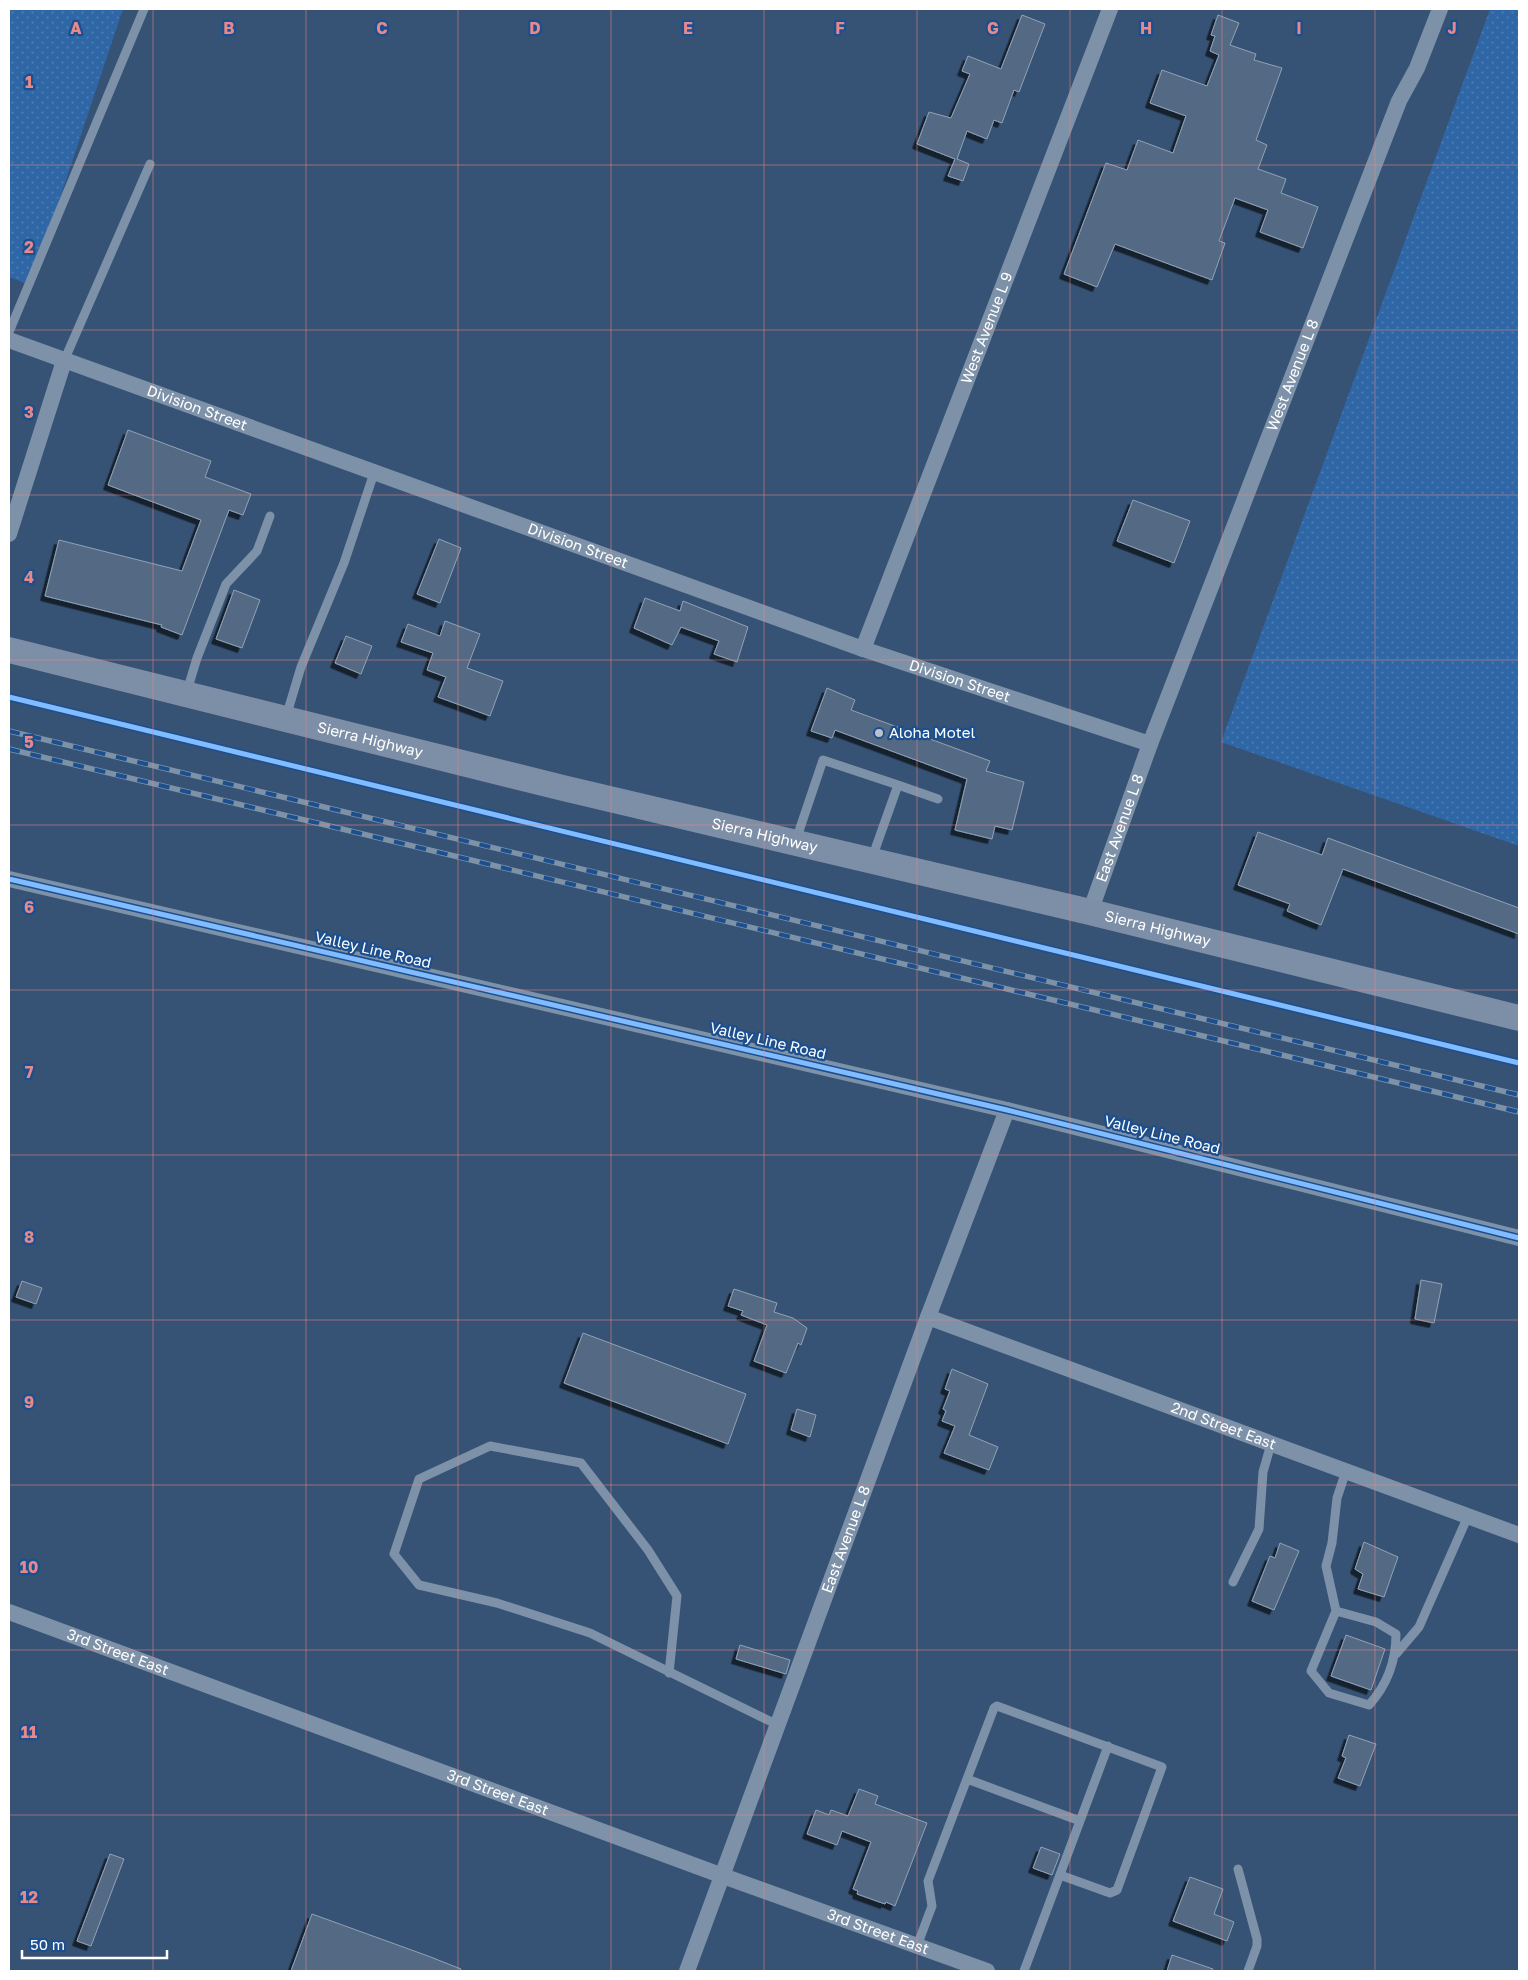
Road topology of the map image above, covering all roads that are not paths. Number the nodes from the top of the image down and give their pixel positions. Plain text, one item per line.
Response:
1 (144, 9) edge
2 (1110, 9) edge
3 (1440, 9) edge
4 (150, 164) dead end
5 (9, 332) edge
6 (9, 340) edge
7 (64, 361) junction
8 (374, 473) junction
9 (270, 516) dead end
10 (9, 534) edge
11 (863, 649) junction
12 (9, 650) edge
13 (186, 694) junction
14 (285, 719) junction
15 (1150, 744) junction
16 (898, 785) junction
17 (938, 799) dead end
18 (795, 843) junction
19 (871, 861) junction
20 (9, 879) edge
21 (1090, 912) junction
22 (1519, 1018) edge
23 (1007, 1110) junction
24 (1519, 1238) edge
25 (928, 1317) junction
26 (1271, 1444) junction
27 (1346, 1471) junction
28 (1468, 1516) junction
29 (1519, 1535) edge
30 (1233, 1582) dead end
31 (1336, 1611) junction
32 (9, 1612) edge
33 (1396, 1654) junction
34 (669, 1673) junction
35 (778, 1725) junction
36 (1108, 1746) junction
37 (967, 1779) junction
38 (1080, 1821) junction
39 (1238, 1869) dead end
40 (1060, 1875) junction
41 (723, 1876) junction
42 (917, 1946) junction
43 (687, 1971) edge
44 (987, 1971) edge
45 (1024, 1971) edge
46 (1248, 1971) edge

1 - 5 lane
2 - 11 street, West Avenue L 9
3 - 15 street, West Avenue L 8
4 - 7 lane
6 - 7 street, Division Street
7 - 8 street, Division Street
7 - 10 street
8 - 11 street, Division Street
8 - 14 lane
9 - 13 lane
11 - 15 street, Division Street
12 - 13 main road, Sierra Highway
13 - 14 main road, Sierra Highway
14 - 18 main road, Sierra Highway
15 - 21 street, East Avenue L 8
16 - 17 lane
16 - 18 lane
16 - 19 lane
18 - 19 main road, Sierra Highway
19 - 21 main road, Sierra Highway
20 - 23 street, Valley Line Road
21 - 22 main road, Sierra Highway
23 - 24 street, Valley Line Road
23 - 25 street, East Avenue L 8
25 - 26 street, 2nd Street East
25 - 35 street, East Avenue L 8
26 - 27 street, 2nd Street East
26 - 30 lane
27 - 28 street, 2nd Street East
27 - 31 lane
28 - 29 street, 2nd Street East
28 - 33 lane
31 - 33 lane
31 - 33 lane
32 - 41 street, 3rd Street East
34 - 34 lane
34 - 35 lane
35 - 41 street, East Avenue L 8
36 - 37 lane
36 - 38 lane
36 - 40 lane
37 - 38 lane
37 - 42 lane
38 - 40 lane
39 - 46 lane
40 - 45 lane
41 - 42 street, 3rd Street East
41 - 43 street, East Avenue L 8
42 - 44 street, 3rd Street East

